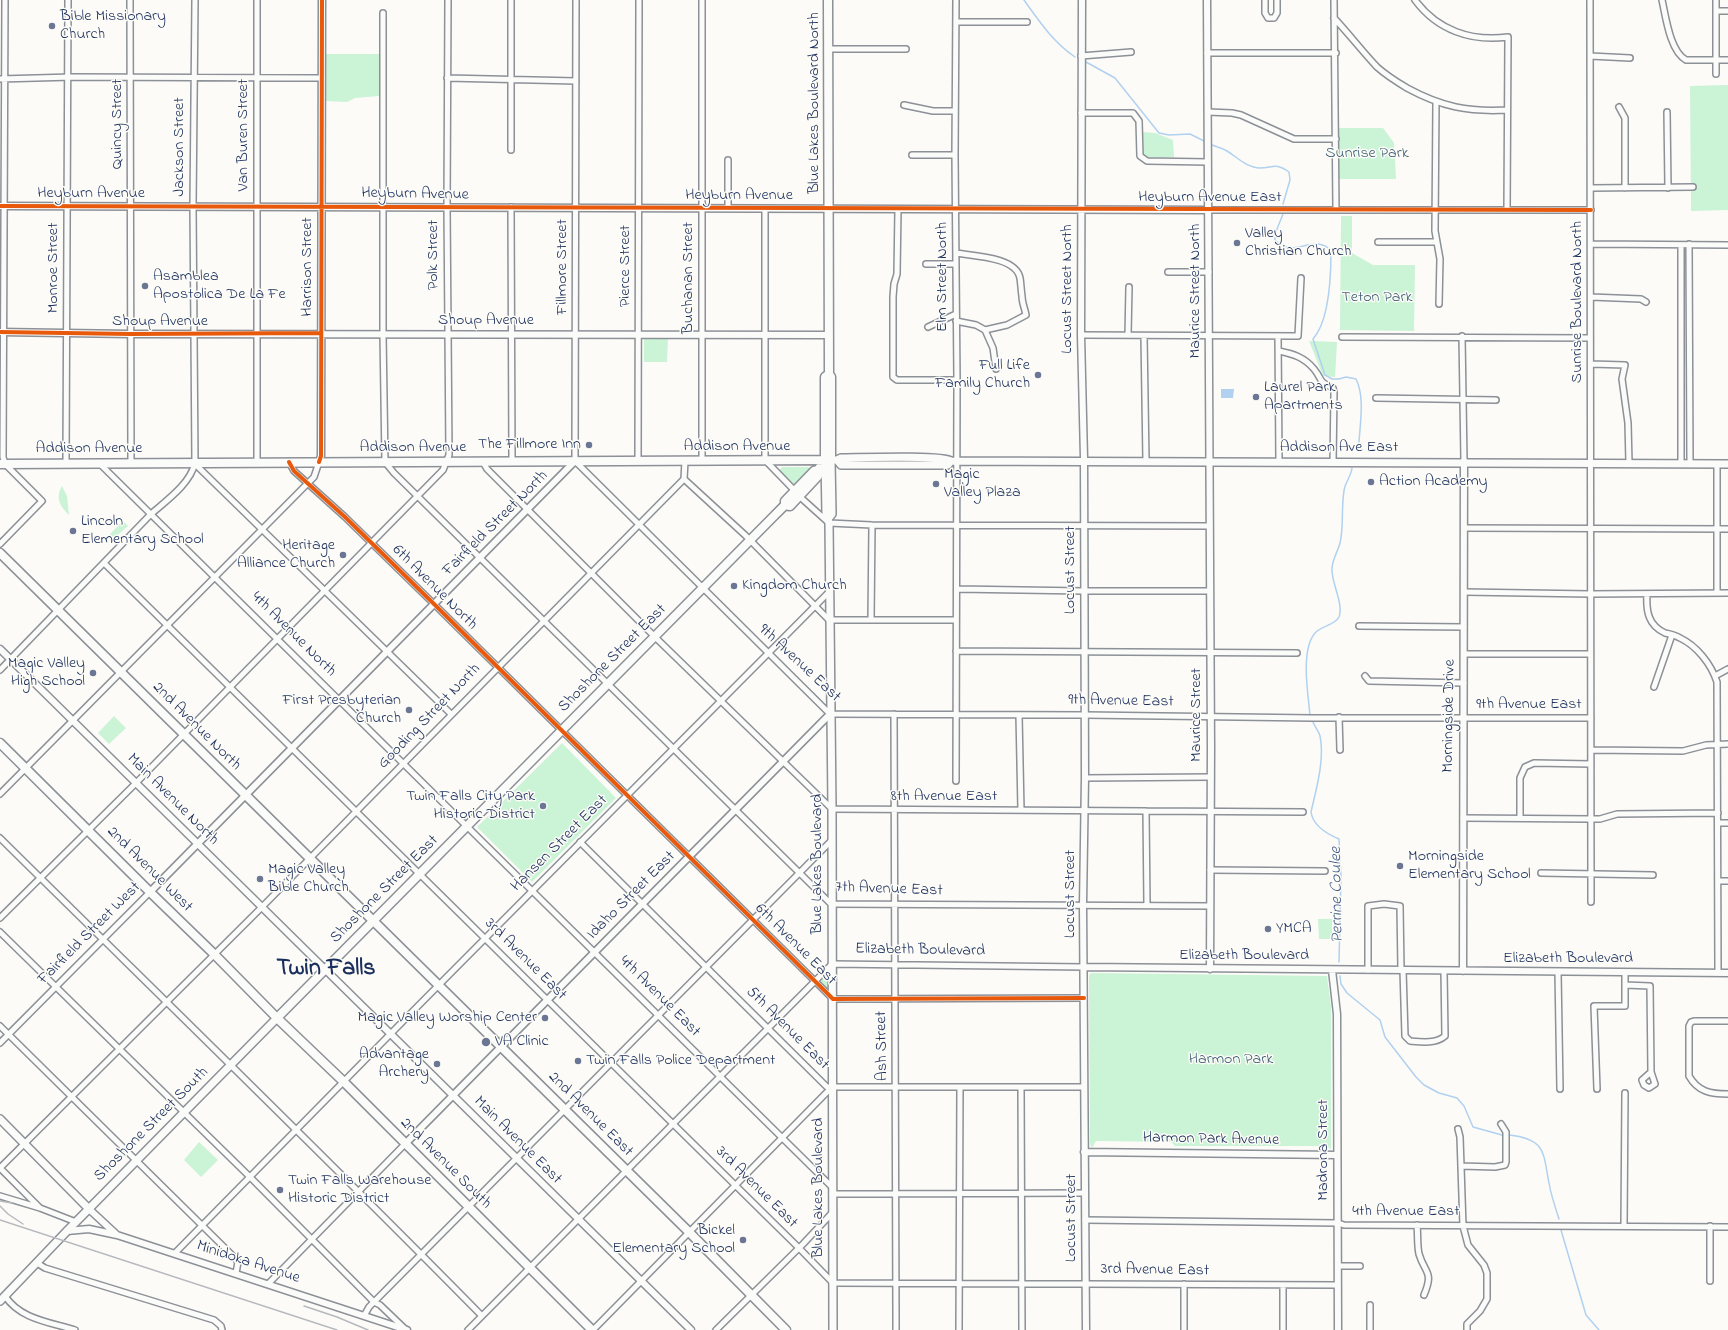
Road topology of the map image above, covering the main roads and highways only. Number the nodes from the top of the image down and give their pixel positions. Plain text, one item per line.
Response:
1 (828, 0) edge
2 (831, 460) junction
3 (2, 464) edge
4 (1728, 464) edge
5 (0, 553) edge
6 (0, 743) edge
7 (373, 921) junction
8 (325, 969) joint
9 (277, 1018) junction
10 (0, 1119) edge
11 (89, 1208) junction
12 (3, 1299) edge
13 (592, 1330) edge
14 (786, 1330) edge
15 (833, 1330) edge

1 - 2 main road, Blue Lakes Boulevard North
2 - 3 main road, Addison Avenue
2 - 4 main road, Addison Ave East
2 - 7 main road, Shoshone Street East
2 - 15 main road, Blue Lakes Boulevard
5 - 7 main road, 2nd Avenue North
6 - 9 main road, 2nd Avenue West
7 - 8 main road, Shoshone Street East
7 - 14 main road, 2nd Avenue East
8 - 9 main road, Shoshone Street South
9 - 11 main road, Shoshone Street South
9 - 13 main road, 2nd Avenue South
10 - 11 main road
11 - 12 main road, Shoshone Street South

